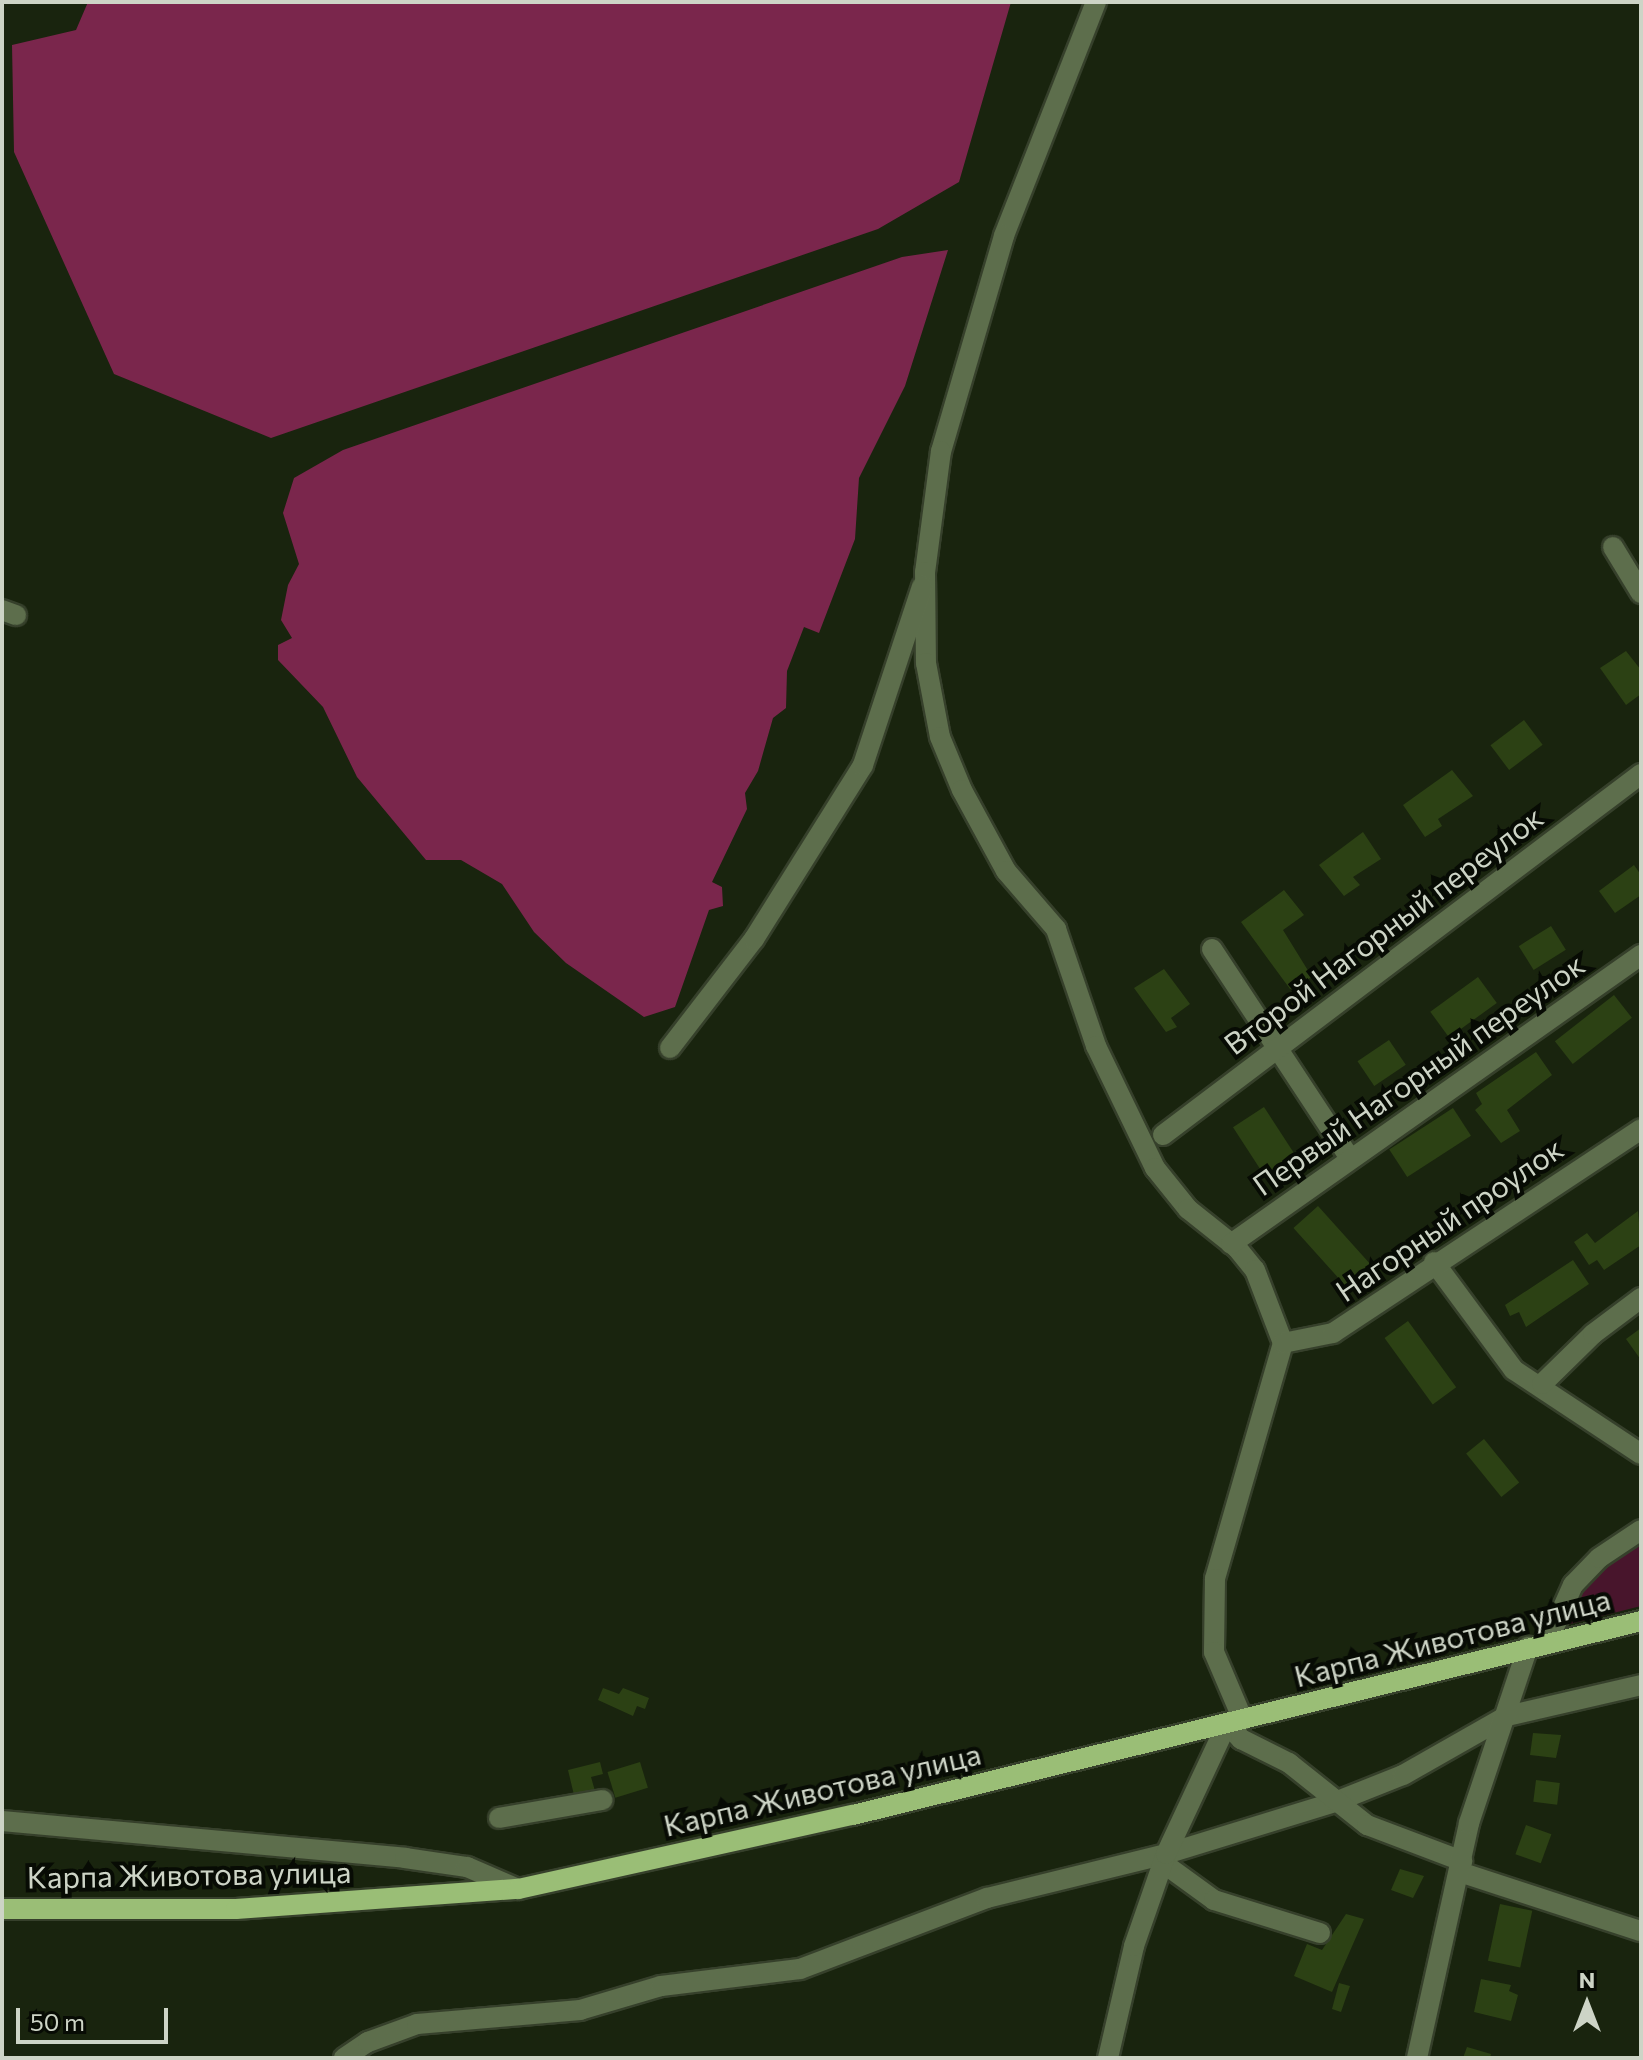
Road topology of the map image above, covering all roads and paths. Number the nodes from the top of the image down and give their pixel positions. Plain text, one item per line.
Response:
1 (1096, 2) edge
2 (1613, 547) dead end
3 (925, 582) junction
4 (1641, 593) edge
5 (1641, 774) edge
6 (1212, 949) dead end
7 (1641, 955) edge
8 (670, 1048) dead end
9 (1276, 1048) junction
10 (1641, 1129) edge
11 (1163, 1135) dead end
12 (1350, 1158) junction
13 (1231, 1244) junction
14 (1434, 1262) junction
15 (1641, 1298) edge
16 (1283, 1343) junction
17 (1542, 1384) junction
18 (1641, 1454) edge
19 (1641, 1530) edge
20 (1641, 1621) edge
21 (1538, 1645) junction
22 (1641, 1685) edge
23 (1507, 1716) junction
24 (1235, 1722) junction
25 (602, 1800) dead end
26 (1335, 1802) junction
27 (499, 1818) dead end
28 (2, 1821) edge
29 (1165, 1859) junction
30 (1461, 1866) junction
31 (518, 1889) junction
32 (2, 1909) edge
33 (1641, 1931) edge
34 (1320, 1933) dead end
35 (344, 2058) edge
36 (1108, 2058) edge
37 (1417, 2058) edge

1 - 3 street
2 - 4 street
3 - 8 street
3 - 13 street
5 - 9 street, Второй Нагорный переулок
6 - 9 street
7 - 12 street, Первый Нагорный переулок
9 - 11 street, Второй Нагорный переулок
9 - 12 street
10 - 14 street, Нагорный проулок
12 - 13 street, Первый Нагорный переулок
13 - 16 street
14 - 16 street, Нагорный проулок
14 - 17 street
15 - 17 street
16 - 24 street
17 - 18 street
19 - 21 street
20 - 21 main road, Карпа Животова улица
21 - 23 street
21 - 24 main road, Карпа Животова улица
22 - 23 street
23 - 26 street
23 - 30 street
24 - 26 street
24 - 29 street
24 - 31 main road, Карпа Животова улица
25 - 27 street
26 - 29 street
26 - 30 street
28 - 31 street
29 - 34 street
29 - 35 street
29 - 36 street
30 - 33 street
30 - 37 street
31 - 32 main road, Карпа Животова улица

